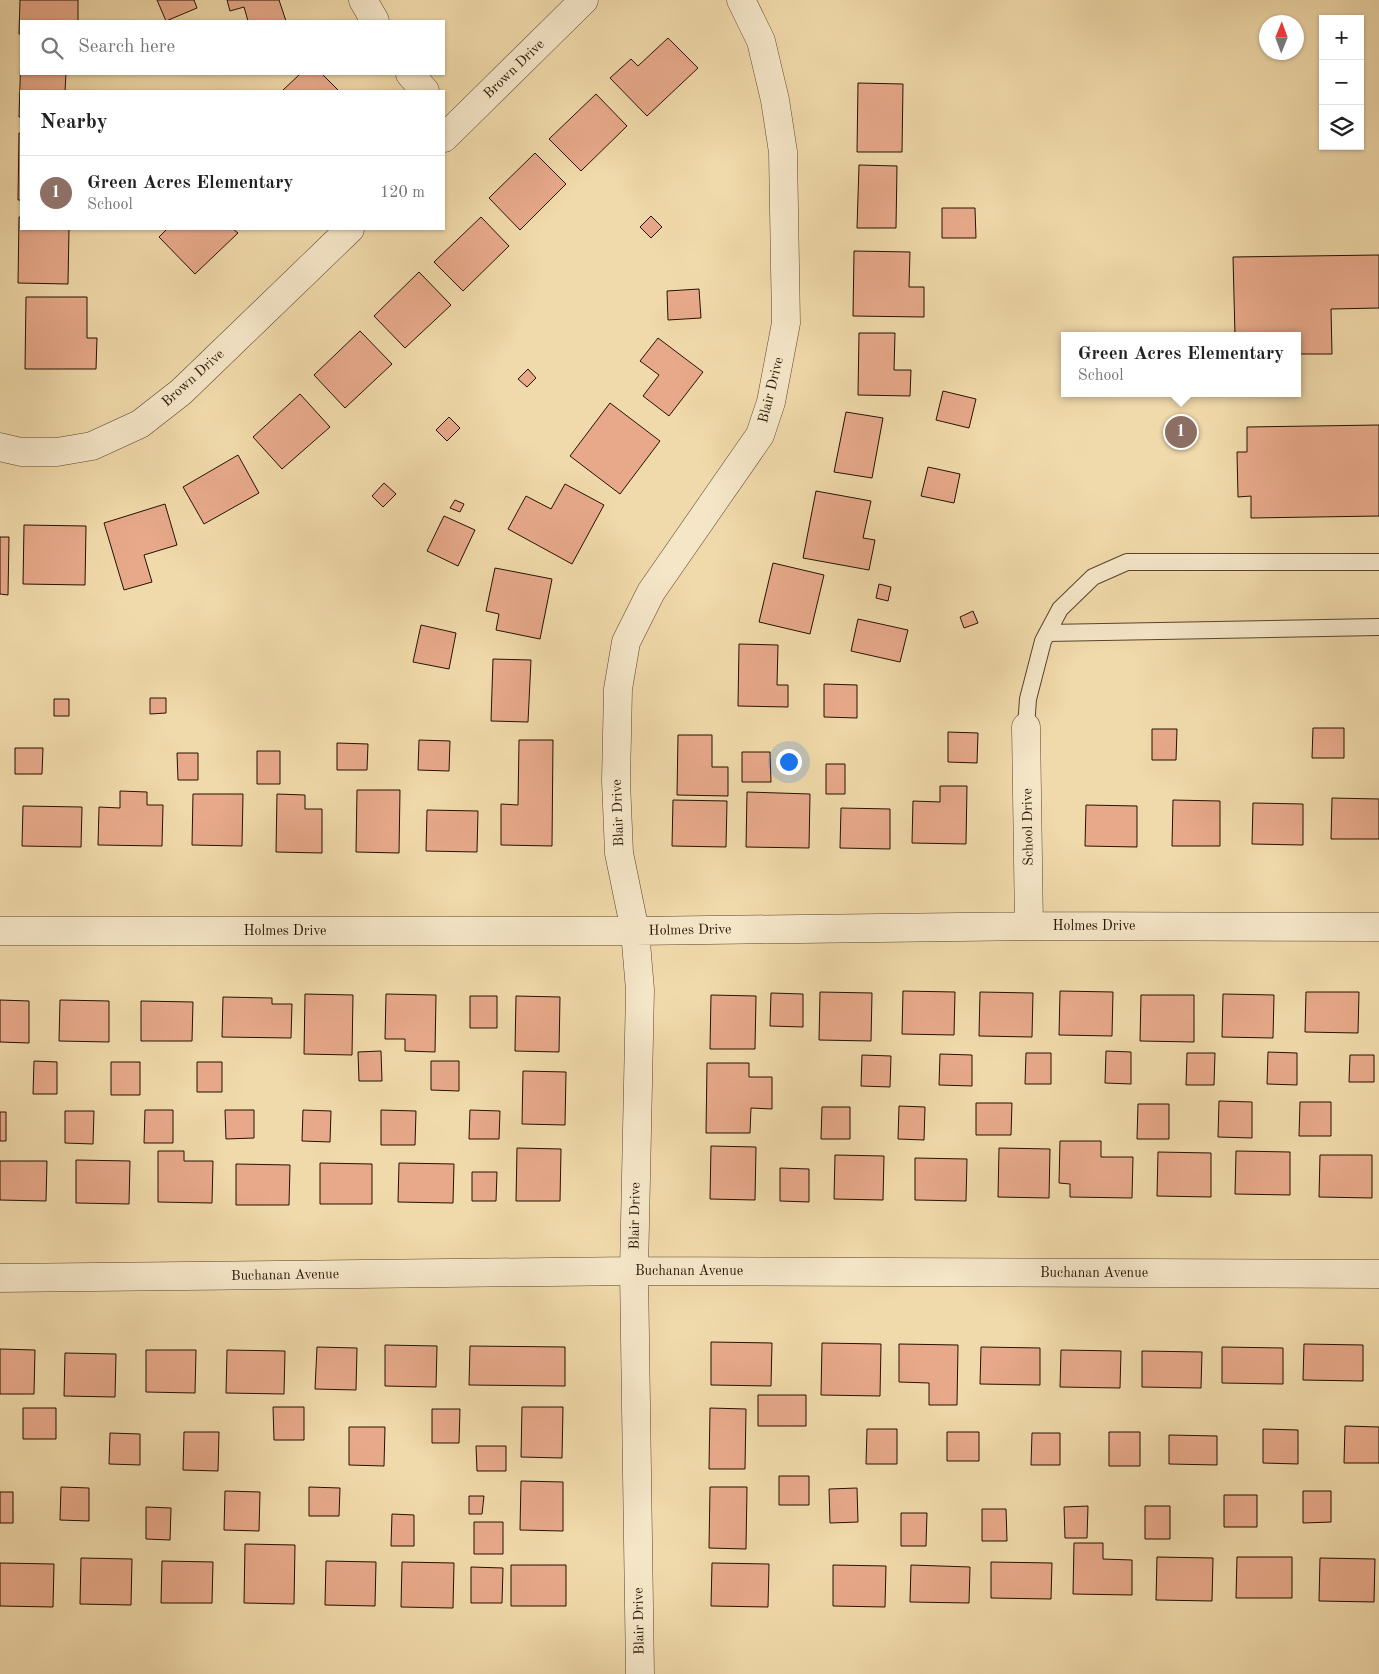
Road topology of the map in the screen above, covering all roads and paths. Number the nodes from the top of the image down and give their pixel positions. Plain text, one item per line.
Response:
1 (363, 0) edge
2 (584, 0) edge
3 (741, 0) edge
4 (374, 20) edge
5 (411, 75) edge
6 (424, 90) edge
7 (448, 126) edge
8 (349, 230) edge
9 (0, 447) edge
10 (1379, 562) edge
11 (1379, 627) edge
12 (1047, 633) junction
13 (1026, 727) joint
14 (1029, 926) junction
15 (1379, 927) edge
16 (0, 931) edge
17 (634, 931) junction
18 (634, 1271) junction
19 (1379, 1274) edge
20 (0, 1278) edge
21 (640, 1674) edge

1 - 4 street
2 - 7 street, Brown Drive
3 - 17 street, Blair Drive
5 - 6 street
8 - 9 street, Brown Drive
10 - 12 lane
11 - 12 lane
12 - 13 lane
13 - 14 street, School Drive
14 - 15 street, Holmes Drive
14 - 17 street, Holmes Drive
16 - 17 street, Holmes Drive
17 - 18 street, Blair Drive
18 - 19 street, Buchanan Avenue
18 - 20 street, Buchanan Avenue
18 - 21 street, Blair Drive

